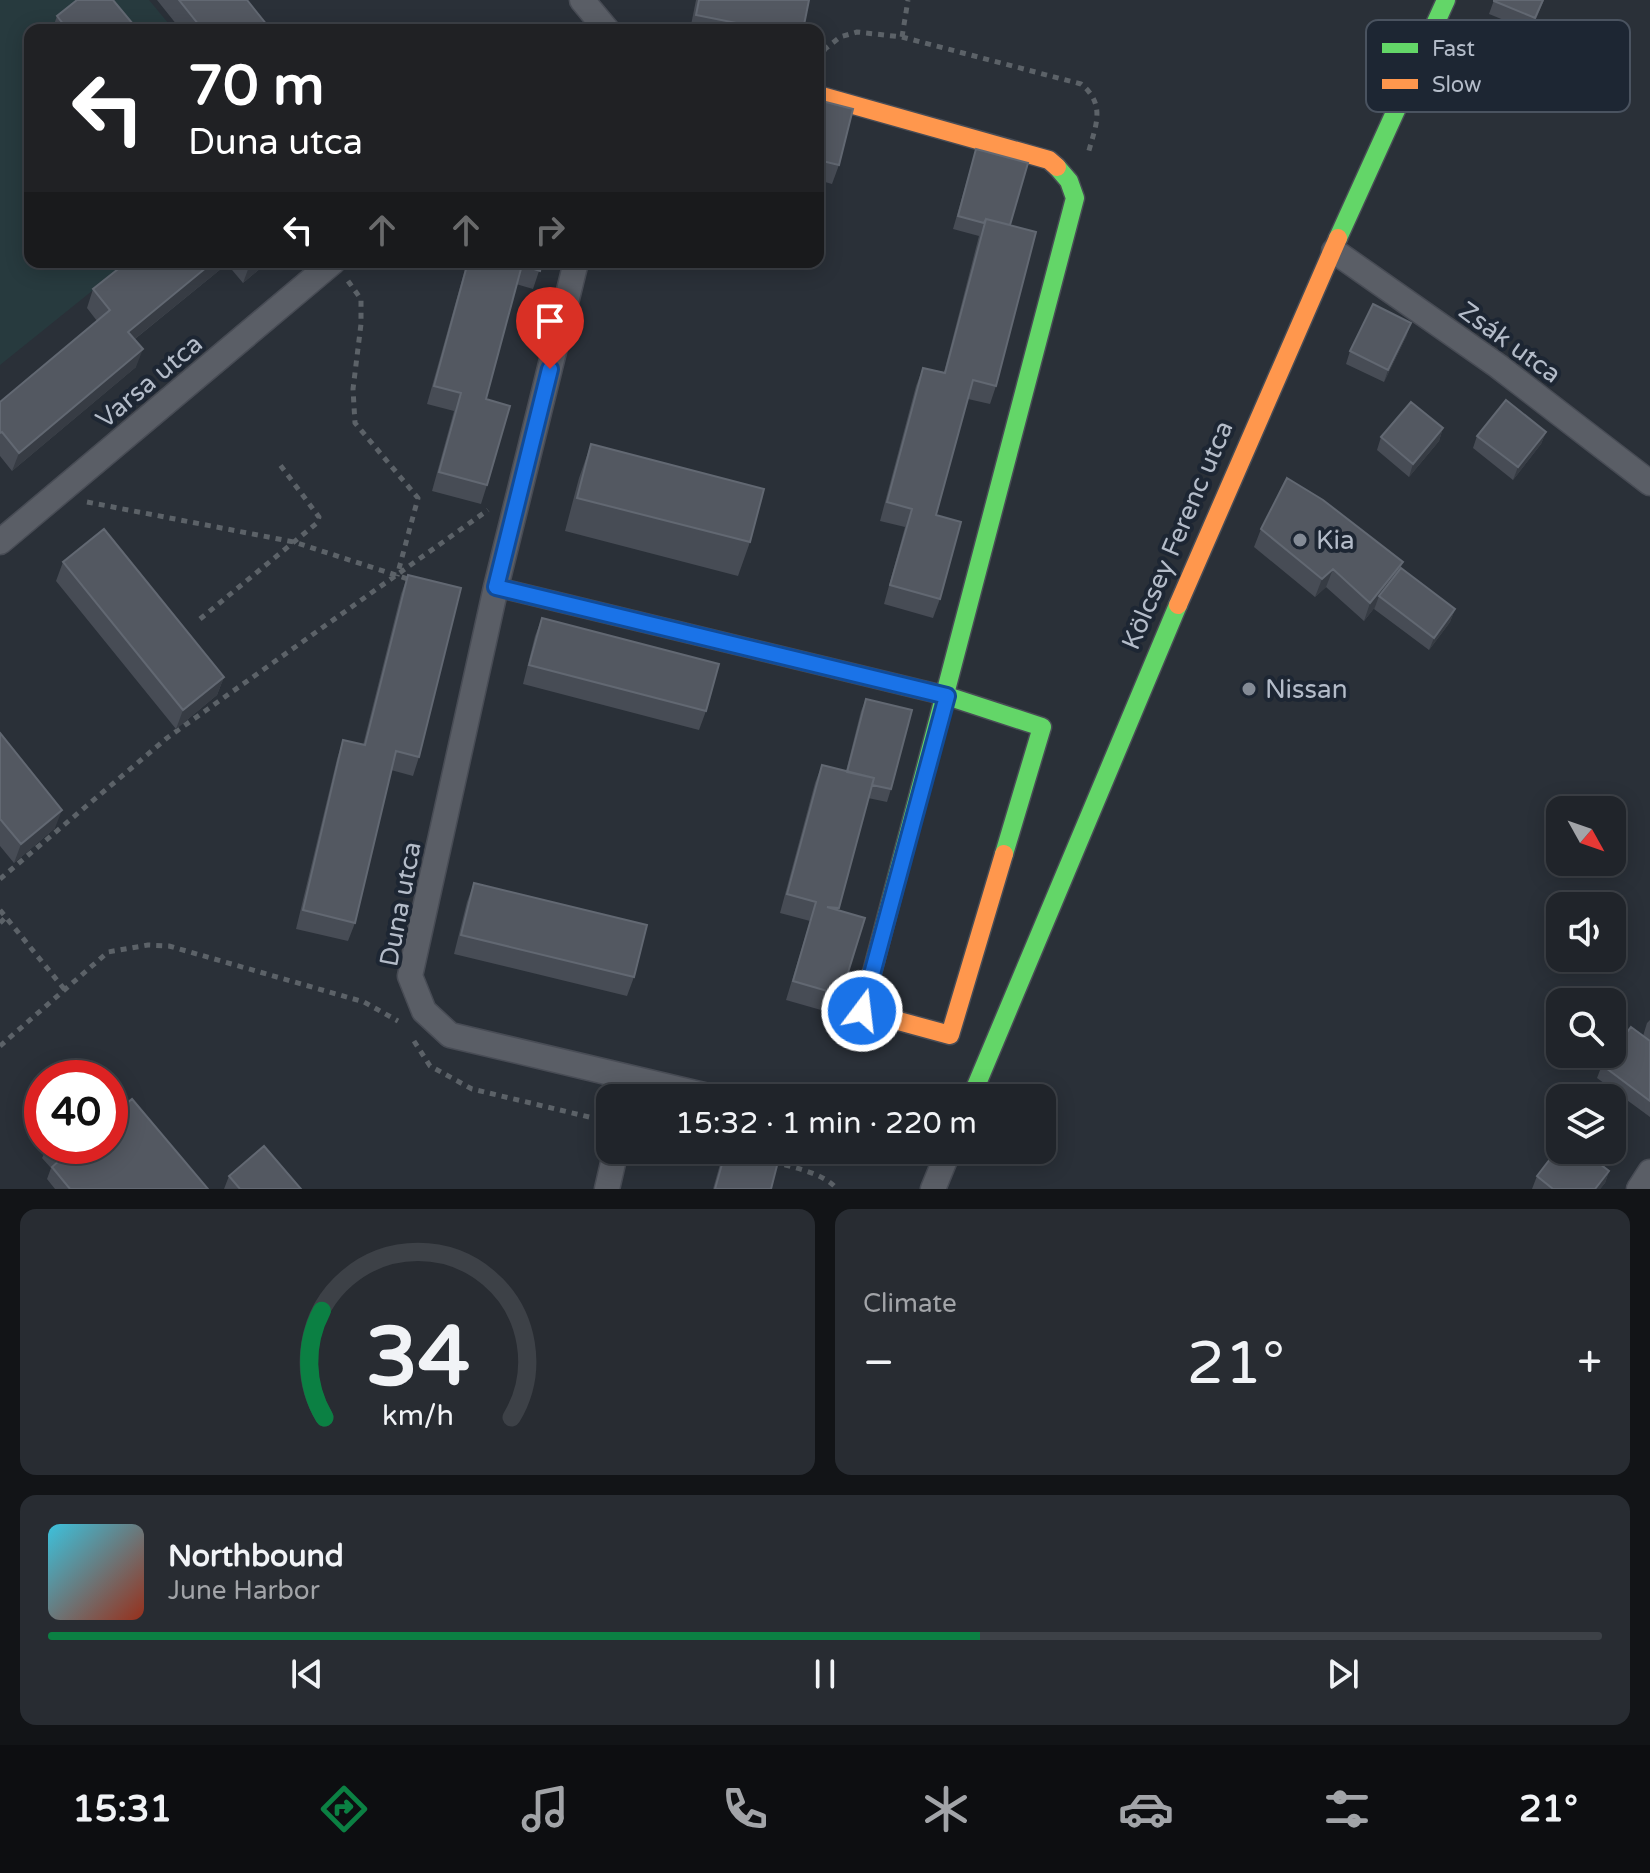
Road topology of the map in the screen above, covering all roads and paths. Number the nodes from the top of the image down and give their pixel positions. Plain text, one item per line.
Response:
1 (582, 0) edge
2 (908, 0) edge
3 (1446, 0) edge
4 (1437, 20) edge
5 (602, 24) edge
6 (902, 37) junction
7 (824, 51) edge
8 (824, 97) edge
9 (1396, 112) edge
10 (1075, 198) junction
11 (1334, 251) junction
12 (338, 268) edge
13 (575, 268) edge
14 (278, 462) dead end
15 (1650, 483) edge
16 (521, 486) junction
17 (56, 496) junction
18 (0, 542) edge
19 (294, 542) junction
20 (397, 577) junction
21 (425, 582) edge
22 (496, 587) junction
23 (200, 619) dead end
24 (947, 696) junction
25 (0, 879) edge
26 (0, 910) edge
27 (6, 917) junction
28 (0, 923) edge
29 (65, 990) junction
30 (0, 1046) edge
31 (617, 1084) edge
32 (977, 1084) edge
33 (596, 1119) edge
34 (613, 1164) edge
35 (779, 1164) edge
36 (940, 1164) edge
37 (1650, 1172) edge
38 (607, 1189) edge
39 (837, 1189) edge
40 (933, 1189) edge
41 (1639, 1189) edge

1 - 5 street
2 - 6 path
3 - 4 street, Kölcsey Ferenc utca
6 - 7 path
6 - 10 path
8 - 10 street
9 - 11 street, Kölcsey Ferenc utca
10 - 24 street
11 - 15 street, Zsák utca
11 - 32 street, Kölcsey Ferenc utca
12 - 17 street, Varsa utca
12 - 20 path
13 - 16 street, Duna utca
14 - 19 path
16 - 20 path
16 - 22 street, Duna utca
17 - 18 street, Varsa utca
17 - 19 path
19 - 20 path
19 - 23 path
20 - 21 path
20 - 25 path
22 - 24 street
22 - 31 street, Duna utca
24 - 24 street
26 - 27 path
27 - 28 path
27 - 29 path
29 - 30 path
29 - 33 path
34 - 38 street
35 - 39 path
36 - 40 street
37 - 41 street

